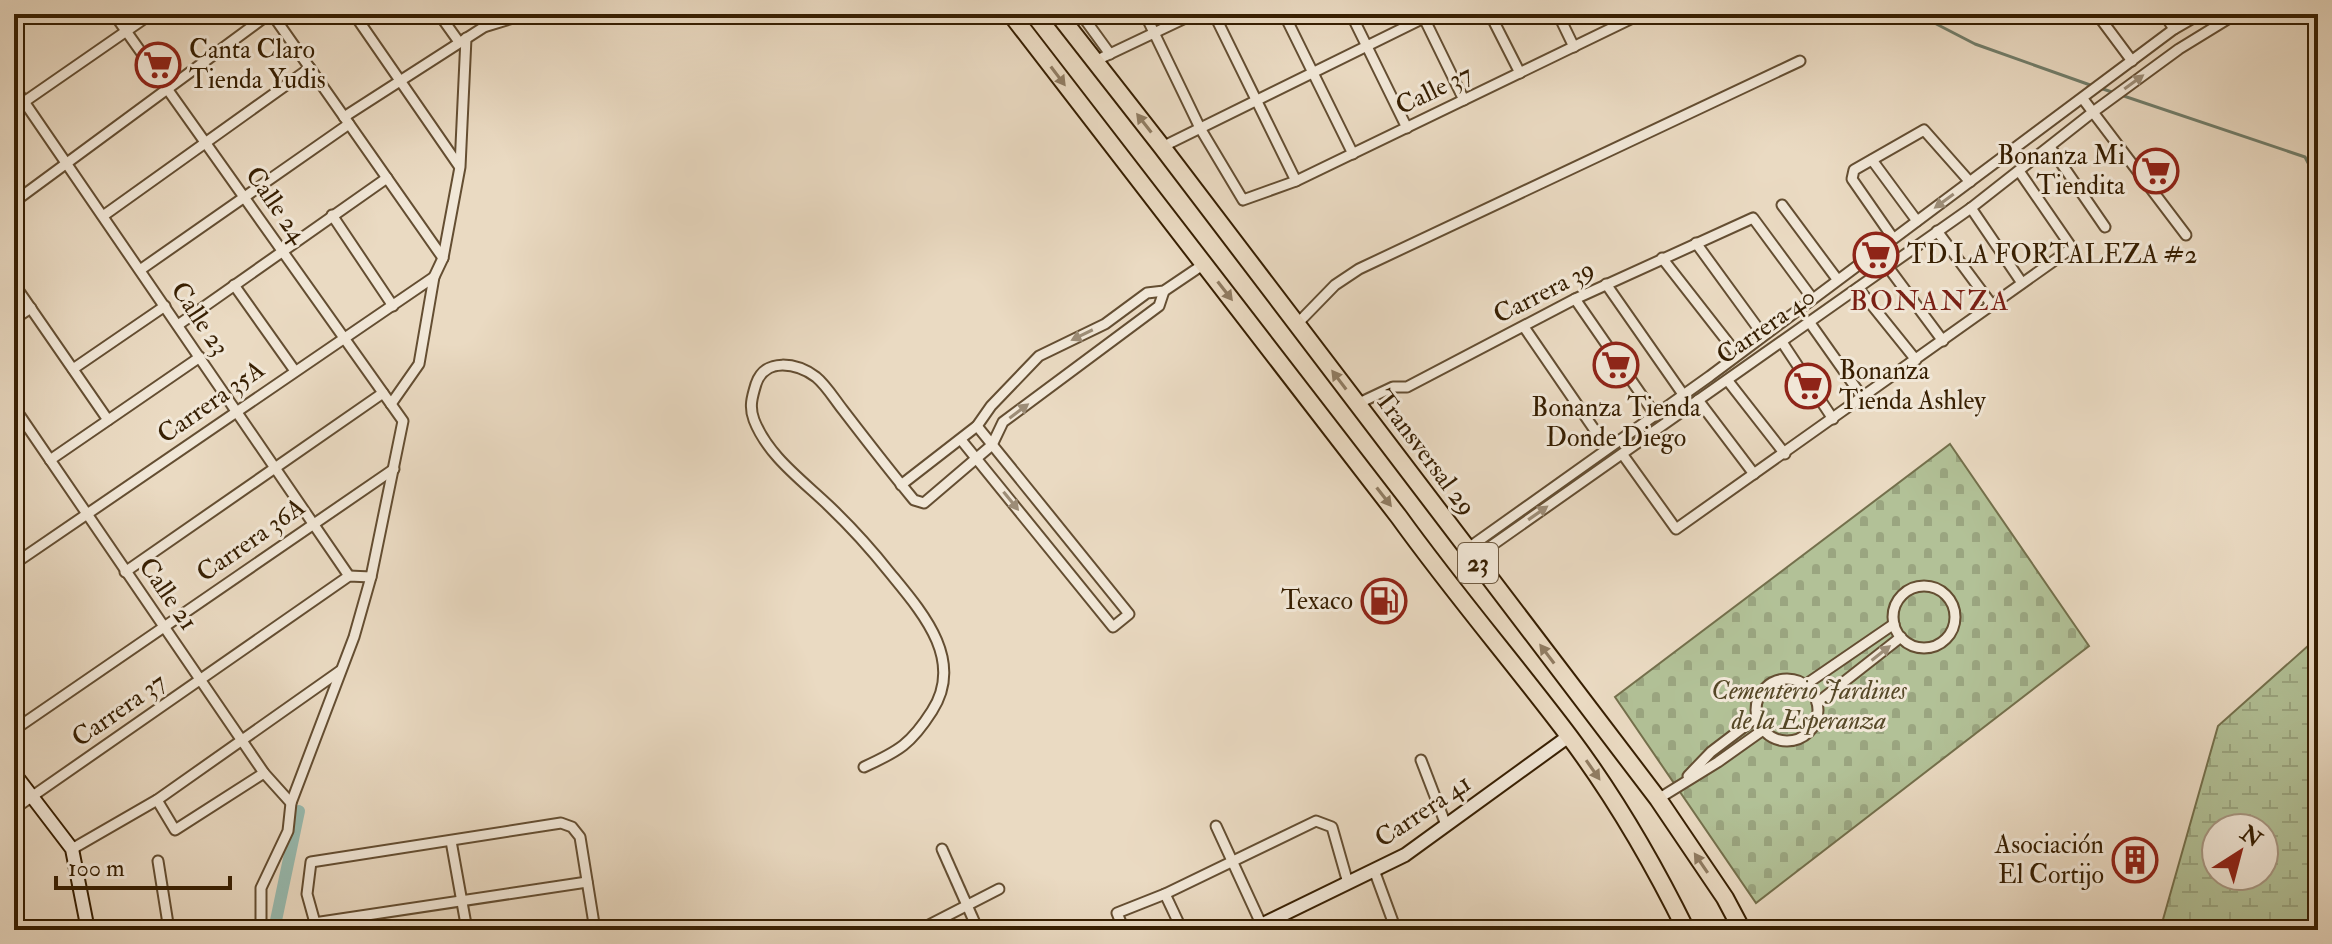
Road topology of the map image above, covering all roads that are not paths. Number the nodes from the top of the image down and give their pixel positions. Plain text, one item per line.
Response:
1 (29, 14) edge
2 (114, 14) edge
3 (151, 14) edge
4 (271, 14) edge
5 (354, 14) edge
6 (439, 14) edge
7 (499, 14) edge
8 (1011, 14) edge
9 (1058, 14) edge
10 (1081, 14) edge
11 (1145, 14) edge
12 (1194, 14) edge
13 (1214, 14) edge
14 (1284, 14) edge
15 (1351, 14) edge
16 (1490, 14) edge
17 (1558, 14) edge
18 (1641, 14) edge
19 (2097, 14) edge
20 (2164, 14) edge
21 (2200, 14) edge
22 (2236, 14) edge
23 (522, 15) edge
24 (1426, 15) edge
25 (1626, 17) edge
26 (14, 24) edge
27 (484, 27) junction
28 (2174, 29) junction
29 (125, 32) junction
30 (1154, 33) junction
31 (463, 40) junction
32 (1367, 46) junction
33 (1574, 47) junction
34 (1103, 58) junction
35 (1800, 61) dead end
36 (2132, 61) junction
37 (310, 68) junction
38 (1313, 73) junction
39 (1520, 73) junction
40 (400, 80) junction
41 (14, 87) edge
42 (167, 90) junction
43 (2083, 99) junction
44 (1256, 100) junction
45 (1464, 100) junction
46 (24, 102) junction
47 (2093, 112) junction
48 (346, 121) junction
49 (1200, 128) junction
50 (1407, 128) junction
51 (205, 143) junction
52 (1162, 147) junction
53 (2050, 147) junction
54 (1353, 154) junction
55 (1872, 160) junction
56 (67, 163) junction
57 (460, 167) junction
58 (2019, 171) junction
59 (387, 178) junction
60 (1296, 181) junction
61 (1970, 182) junction
62 (244, 198) junction
63 (14, 202) edge
64 (1782, 205) dead end
65 (1971, 208) junction
66 (332, 215) junction
67 (103, 216) junction
68 (1917, 221) junction
69 (2105, 227) dead end
70 (1937, 231) junction
71 (2186, 235) dead end
72 (1893, 238) junction
73 (1696, 243) junction
74 (282, 251) junction
75 (443, 258) junction
76 (1662, 258) junction
77 (1204, 264) junction
78 (1888, 267) junction
79 (140, 270) junction
80 (434, 277) junction
81 (1837, 279) junction
82 (2022, 283) junction
83 (14, 284) edge
84 (1606, 284) junction
85 (234, 285) junction
86 (1858, 288) junction
87 (1164, 291) junction
88 (1812, 298) junction
89 (1575, 299) junction
90 (1992, 305) junction
91 (165, 306) junction
92 (393, 306) junction
93 (31, 308) junction
94 (14, 319) edge
95 (1810, 323) junction
96 (1297, 324) junction
97 (178, 325) junction
98 (1524, 327) junction
99 (1763, 335) junction
100 (344, 338) junction
101 (1943, 341) junction
102 (1782, 342) junction
103 (1737, 354) junction
104 (200, 357) junction
105 (1916, 360) junction
106 (73, 369) junction
107 (295, 371) junction
108 (1728, 381) junction
109 (383, 393) junction
110 (1684, 395) junction
111 (1863, 398) junction
112 (1695, 403) junction
113 (391, 404) junction
114 (1357, 404) junction
115 (14, 407) edge
116 (237, 412) junction
117 (1656, 416) junction
118 (1833, 419) junction
119 (108, 420) junction
120 (977, 426) junction
121 (962, 441) junction
122 (992, 445) junction
123 (1607, 448) junction
124 (1785, 454) junction
125 (1623, 455) junction
126 (977, 459) junction
127 (50, 460) junction
128 (275, 467) junction
129 (394, 469) junction
130 (1754, 474) junction
131 (901, 485) junction
132 (87, 514) junction
133 (313, 523) junction
134 (1058, 527) junction
135 (1043, 541) junction
136 (1471, 554) junction
137 (14, 564) edge
138 (125, 572) junction
139 (349, 576) junction
140 (371, 577) junction
141 (1894, 624) junction
142 (165, 627) junction
143 (1901, 637) junction
144 (1831, 667) junction
145 (340, 671) junction
146 (201, 680) junction
147 (1843, 683) junction
148 (1805, 685) junction
149 (1817, 703) junction
150 (1757, 717) junction
151 (14, 730) edge
152 (1763, 730) junction
153 (1569, 736) junction
154 (242, 741) junction
155 (1711, 752) junction
156 (1421, 760) dead end
157 (1718, 762) junction
158 (864, 767) dead end
159 (14, 773) edge
160 (264, 773) junction
161 (1677, 787) junction
162 (31, 797) junction
163 (1658, 799) junction
164 (157, 800) junction
165 (291, 803) junction
166 (14, 809) edge
167 (1446, 825) junction
168 (1216, 826) dead end
169 (451, 841) junction
170 (72, 849) junction
171 (942, 849) dead end
172 (158, 861) dead end
173 (1232, 862) junction
174 (1374, 870) junction
175 (587, 882) junction
176 (1348, 883) junction
177 (999, 889) dead end
178 (1165, 894) junction
179 (462, 900) junction
180 (967, 905) junction
181 (315, 926) edge
182 (925, 927) dead end
183 (1259, 928) edge
184 (88, 930) edge
185 (169, 930) edge
186 (261, 930) edge
187 (467, 930) edge
188 (595, 930) edge
189 (978, 930) edge
190 (1124, 930) edge
191 (1182, 930) edge
192 (1396, 930) edge
193 (1686, 930) edge
194 (1742, 930) edge

1 - 26 street
2 - 29 street, Calle 24
3 - 29 street
4 - 37 street
4 - 42 street
5 - 40 street
6 - 31 street
7 - 27 street
8 -> 77 highway, 23
9 - 34 highway, Transversal 29 / 23
10 - 34 street
11 - 30 street
12 - 30 street
13 - 44 street
14 - 38 street
15 - 32 street
16 - 39 street
17 - 33 street
18 - 25 street, Calle 37
19 - 36 street
20 - 28 street
21 - 28 street, Carrera 40
47 -> 22 street, Carrera 40
23 - 27 street
24 - 32 street
24 - 45 street
25 - 33 street, Calle 37
27 - 31 street
28 - 36 street, Carrera 40
29 - 42 street, Calle 24
29 - 46 street
30 - 34 street
30 - 49 street
31 - 40 street
31 - 57 street
32 - 38 street
32 - 50 street
33 - 39 street, Calle 37
52 -> 34 highway, Transversal 29 / 23
35 - 96 street
36 - 43 street, Carrera 40
37 - 48 street
37 - 51 street
38 - 44 street
38 - 54 street
39 - 45 street, Calle 37
40 - 48 street
40 - 57 street
41 - 46 street, Calle 23
42 - 51 street, Calle 24
42 - 56 street
43 - 47 street
43 - 61 street, Carrera 40
44 - 49 street
44 - 60 street
45 - 50 street, Calle 37
46 - 56 street, Calle 23
47 - 53 street, Carrera 40
47 - 71 street
48 - 59 street
48 - 62 street
49 - 52 street
49 - 60 street, Calle 37
50 - 54 street, Calle 37
51 - 62 street, Calle 24
51 - 67 street
52 - 96 highway, Transversal 29 / 23
53 - 58 street, Carrera 40
53 - 69 street
54 - 60 street, Calle 37
55 - 61 street
55 - 68 street
55 - 72 street
56 - 63 street
56 - 67 street, Calle 23
57 - 75 street
58 - 65 street, Carrera 40
58 - 82 street
59 - 66 street
59 - 75 street
61 -> 68 street, Carrera 40
62 - 74 street, Calle 24
62 - 79 street
64 - 81 street
65 - 70 street, Carrera 40
65 - 82 street
66 - 74 street
66 - 92 street
67 - 79 street, Calle 23
68 - 72 street, Carrera 40
70 - 78 street, Carrera 40
70 - 90 street
72 - 81 street, Carrera 40
73 - 76 street, Carrera 39
73 - 88 street, Carrera 39
73 - 99 street
74 - 85 street
74 - 100 street, Calle 24
75 - 80 street
76 - 84 street, Carrera 39
76 - 103 street
77 - 87 street
77 -> 153 highway, 23
78 - 86 street, Carrera 40
78 - 101 street
79 - 91 street, Calle 23
80 - 92 street, Carrera 35A
80 - 113 street
81 - 88 street, Carrera 40
82 - 90 street
83 - 93 street
84 - 89 street, Carrera 39
84 - 110 street
85 - 97 street
85 - 107 street
86 - 95 street, Carrera 40
86 - 105 street
87 -> 120 street
122 -> 87 street
88 - 99 street, Carrera 40
89 - 98 street, Carrera 39
89 - 117 street
90 - 101 street
91 - 97 street, Calle 23
91 - 106 street
92 - 100 street, Carrera 35A
93 - 94 street
93 - 106 street
95 - 102 street, Carrera 40
95 - 111 street
114 -> 96 highway, Transversal 29 / 23
97 - 104 street, Calle 23
98 - 114 street, Carrera 39
98 - 123 street
99 - 103 street, Carrera 40
100 - 107 street, Carrera 35A
100 - 109 street, Calle 24
101 - 105 street
102 - 108 street, Carrera 40
102 - 118 street
103 - 110 street, Carrera 40
104 - 116 street, Calle 23
104 - 119 street
105 - 111 street
106 - 119 street
107 - 116 street, Carrera 35A
108 - 112 street, Carrera 40
108 - 124 street
109 - 113 street, Calle 24
109 - 128 street
110 - 112 street
110 - 117 street, Carrera 40
111 - 118 street
112 - 125 street, Carrera 40
112 - 130 street
113 - 129 street, Calle 24
114 - 136 highway, Transversal 29 / 23
115 - 127 street, Calle 21
116 - 128 street, Calle 23
116 - 132 street, Carrera 35A
117 - 123 street, Carrera 40
118 - 124 street
119 - 127 street
120 - 121 street
120 - 122 street
121 - 126 street
121 - 131 street
122 - 126 street
122 - 134 street
123 - 136 street, Carrera 40
124 - 130 street
125 - 130 street
136 -> 125 street, Carrera 40
126 - 131 street
126 -> 135 street
127 - 132 street, Calle 21
128 - 133 street, Calle 23
128 - 138 street
129 - 133 street, Carrera 36A
129 - 140 street
131 - 158 street
132 - 137 street, Carrera 35A
132 - 138 street, Calle 21
133 - 139 street, Calle 23
133 - 142 street, Carrera 36A
134 - 135 street
134 - 135 street
163 -> 136 highway, Transversal 29 / 23
138 - 142 street, Calle 21
139 - 140 street
139 - 146 street, Carrera 37
140 - 145 street
141 - 143 street
141 - 143 street
141 - 144 street
142 - 146 street, Calle 21
142 - 151 street, Carrera 36A
147 -> 143 street
144 - 147 street
144 - 148 street
145 - 154 street
145 - 165 street
146 - 154 street, Calle 21
146 - 162 street, Carrera 37
147 - 149 street
148 - 149 street
148 - 150 street
149 - 152 street
150 - 152 street
150 - 155 street
152 - 157 street
153 - 167 street, Carrera 41
153 -> 193 highway, 23
154 - 160 street, Calle 21
154 - 164 street
155 - 157 street
155 - 161 street
156 - 167 street
157 - 161 street
159 - 162 street
160 - 164 street
160 - 165 street, Calle 21
161 - 163 street
162 - 166 street, Carrera 37
162 - 170 street
194 -> 163 highway, Transversal 29 / 23
164 - 170 street
165 - 186 street
167 - 174 street, Carrera 41
168 - 173 street
169 - 175 street
169 - 179 street
169 - 181 street
170 - 184 street
171 - 180 street
172 - 185 street
173 - 176 street
173 - 178 street
173 - 183 street
174 - 176 street, Carrera 41
174 - 192 street
175 - 179 street
175 - 188 street
176 - 183 street, Carrera 41
177 - 180 street
178 - 190 street
178 - 191 street
179 - 181 street
179 - 187 street
180 - 182 street
180 - 189 street

